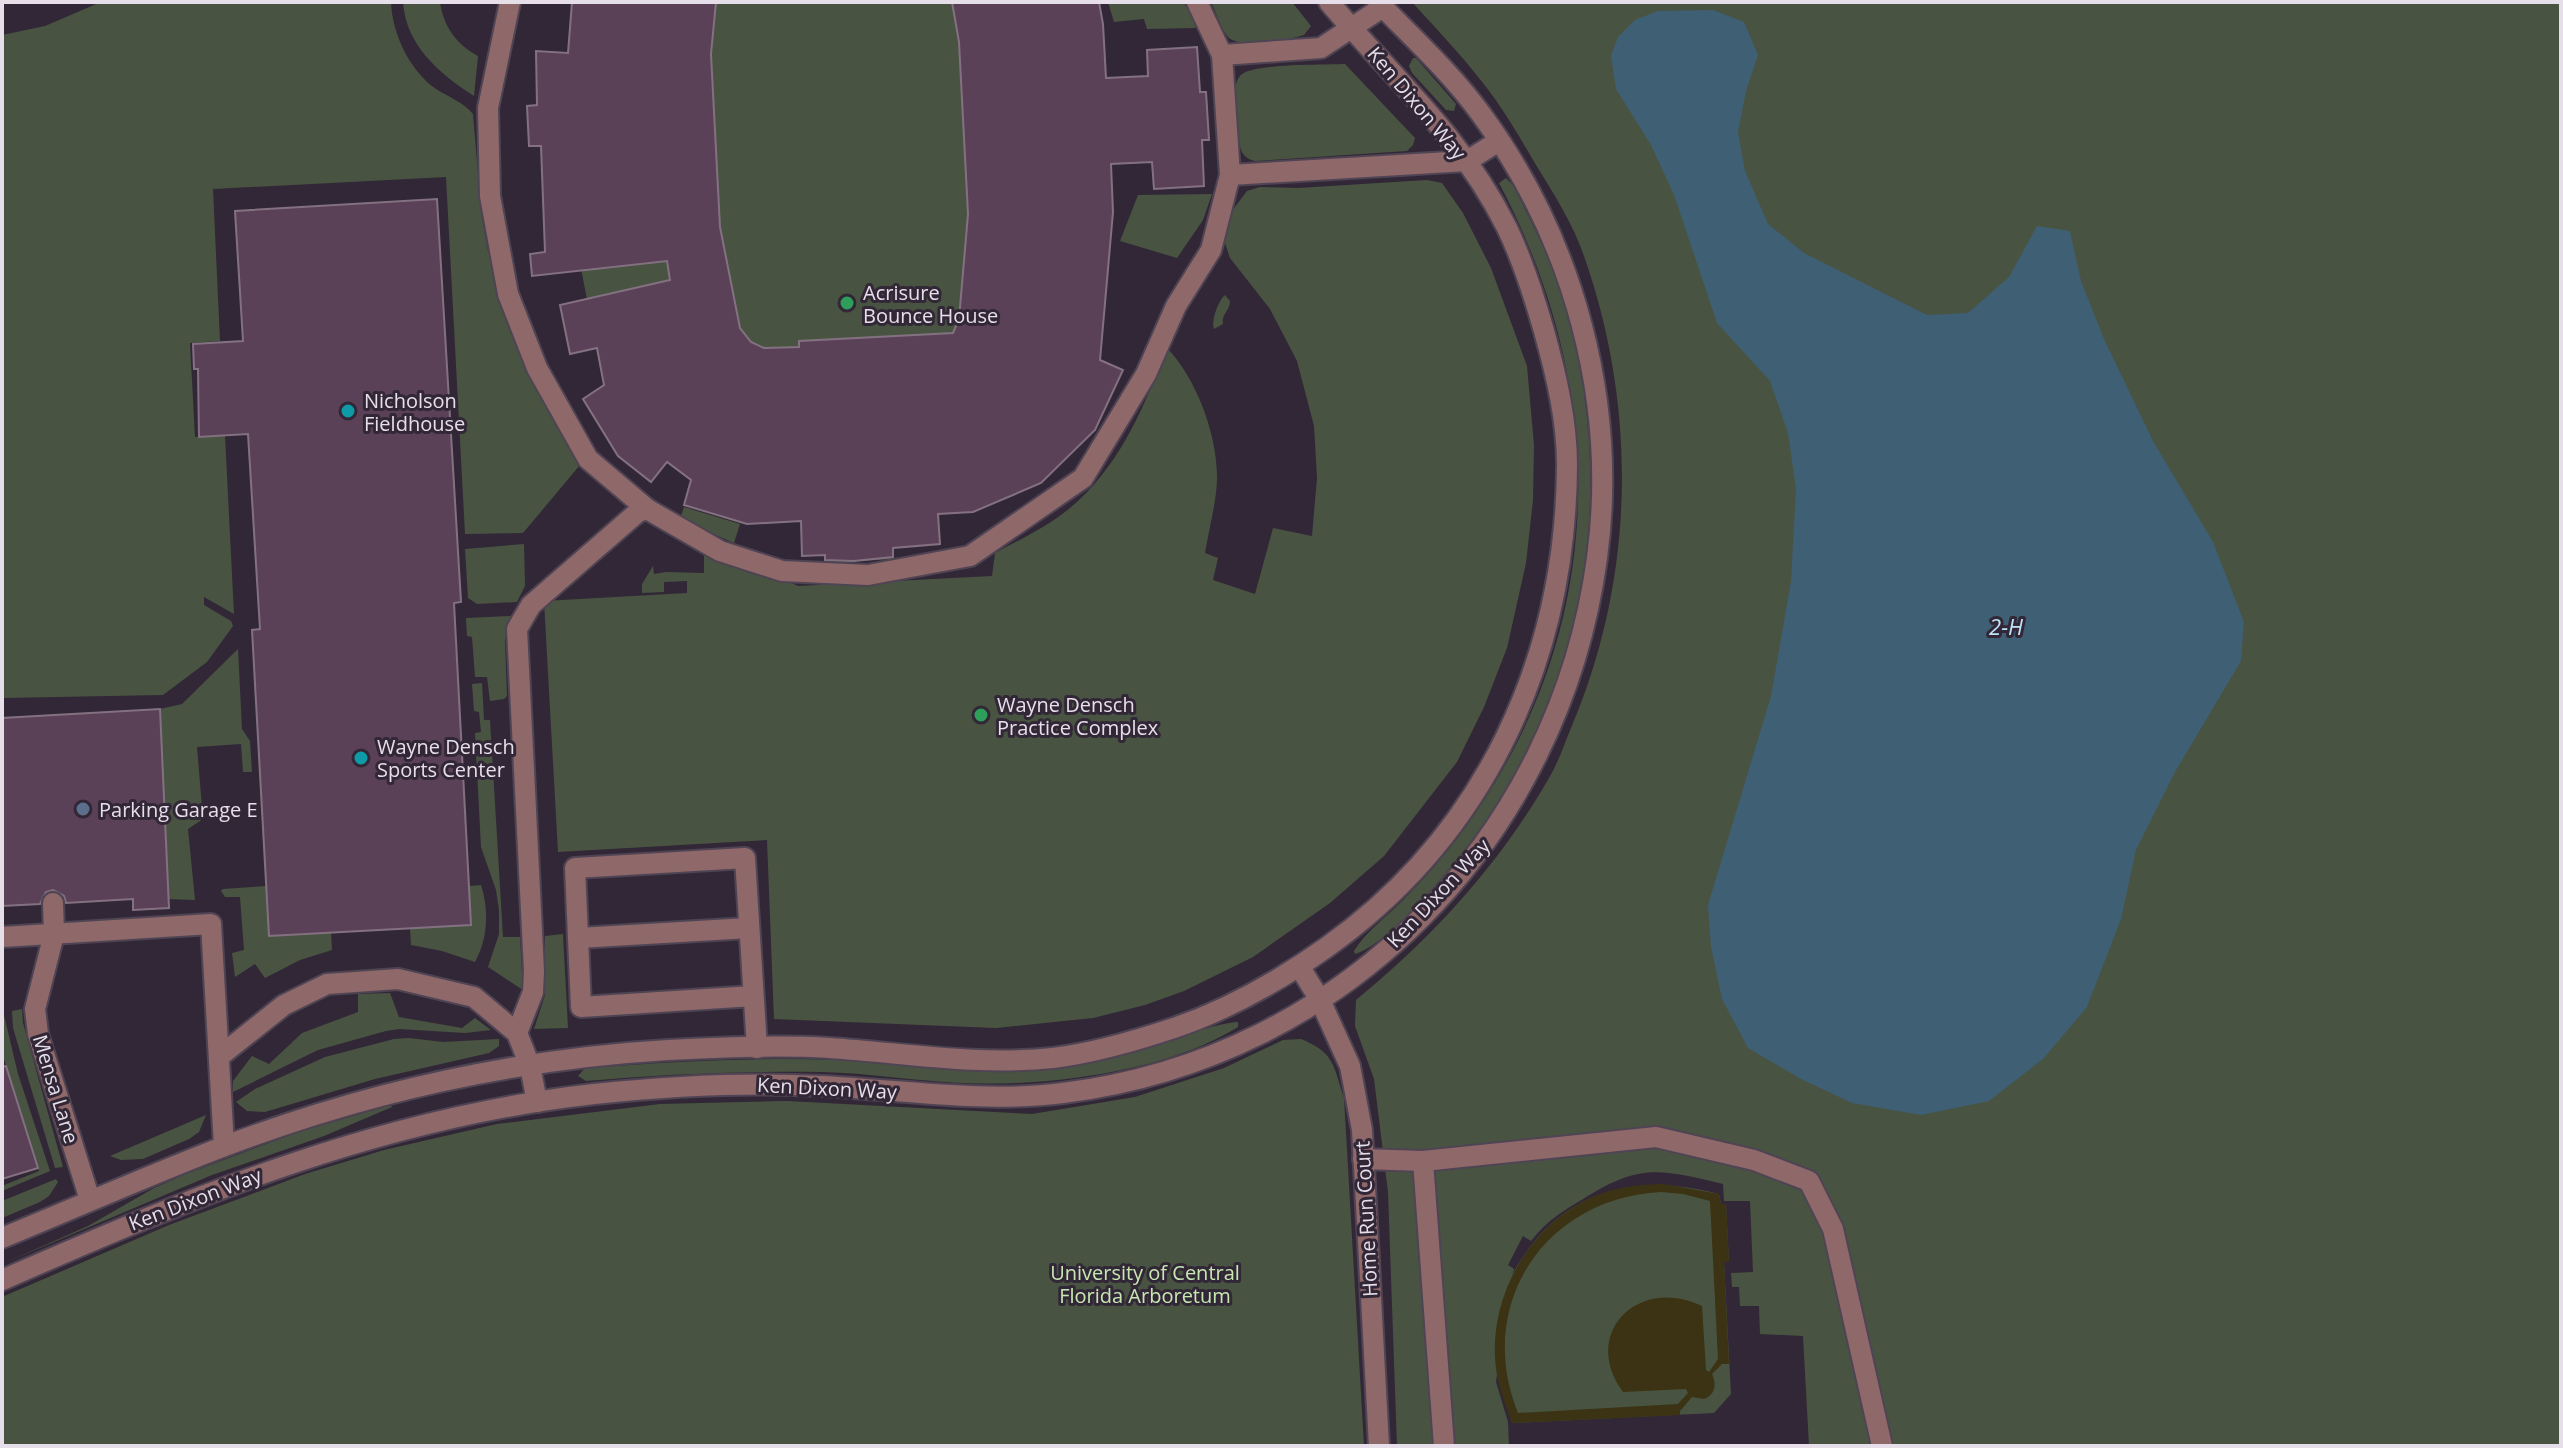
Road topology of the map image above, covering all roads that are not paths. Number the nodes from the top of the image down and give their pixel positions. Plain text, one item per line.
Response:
1 (510, 2) edge
2 (1197, 2) edge
3 (1329, 2) edge
4 (1380, 5) edge
5 (1354, 29) junction
6 (1222, 55) junction
7 (1499, 141) junction
8 (1467, 161) junction
9 (1230, 175) junction
10 (647, 509) junction
11 (53, 903) dead end
12 (749, 928) junction
13 (54, 934) junction
14 (2, 937) edge
15 (578, 938) junction
16 (1299, 966) junction
17 (753, 996) junction
18 (1320, 1000) junction
19 (517, 1033) junction
20 (757, 1048) junction
21 (220, 1056) junction
22 (530, 1066) junction
23 (537, 1102) junction
24 (224, 1146) junction
25 (1363, 1159) junction
26 (1423, 1161) junction
27 (90, 1200) junction
28 (2, 1238) edge
29 (2, 1280) edge
30 (1379, 1446) edge
31 (1444, 1446) edge
32 (1882, 1446) edge

1 - 10 street
2 - 6 street
3 - 5 street, Ken Dixon Way
4 - 5 street
4 - 7 street, Ken Dixon Way
5 - 6 street
5 - 8 street, Ken Dixon Way
6 - 9 street
7 - 8 street
7 - 18 street, Ken Dixon Way
8 - 9 street
8 - 16 street, Ken Dixon Way
9 - 10 street
10 - 19 street
11 - 13 street, Mensa Lane
12 - 15 street
12 - 15 street
12 - 17 street
13 - 14 street
13 - 21 street
13 - 27 street, Mensa Lane
15 - 17 street
16 - 18 street, Home Run Court
16 - 20 street, Ken Dixon Way
17 - 20 street
18 - 23 street, Ken Dixon Way
18 - 25 street, Home Run Court
19 - 21 street
19 - 22 street
20 - 22 street, Ken Dixon Way
21 - 24 street
22 - 23 street
22 - 24 street, Ken Dixon Way
23 - 29 street, Ken Dixon Way
24 - 27 street, Ken Dixon Way
25 - 26 street
25 - 30 street, Home Run Court
26 - 31 street
26 - 32 street
27 - 28 street, Ken Dixon Way

